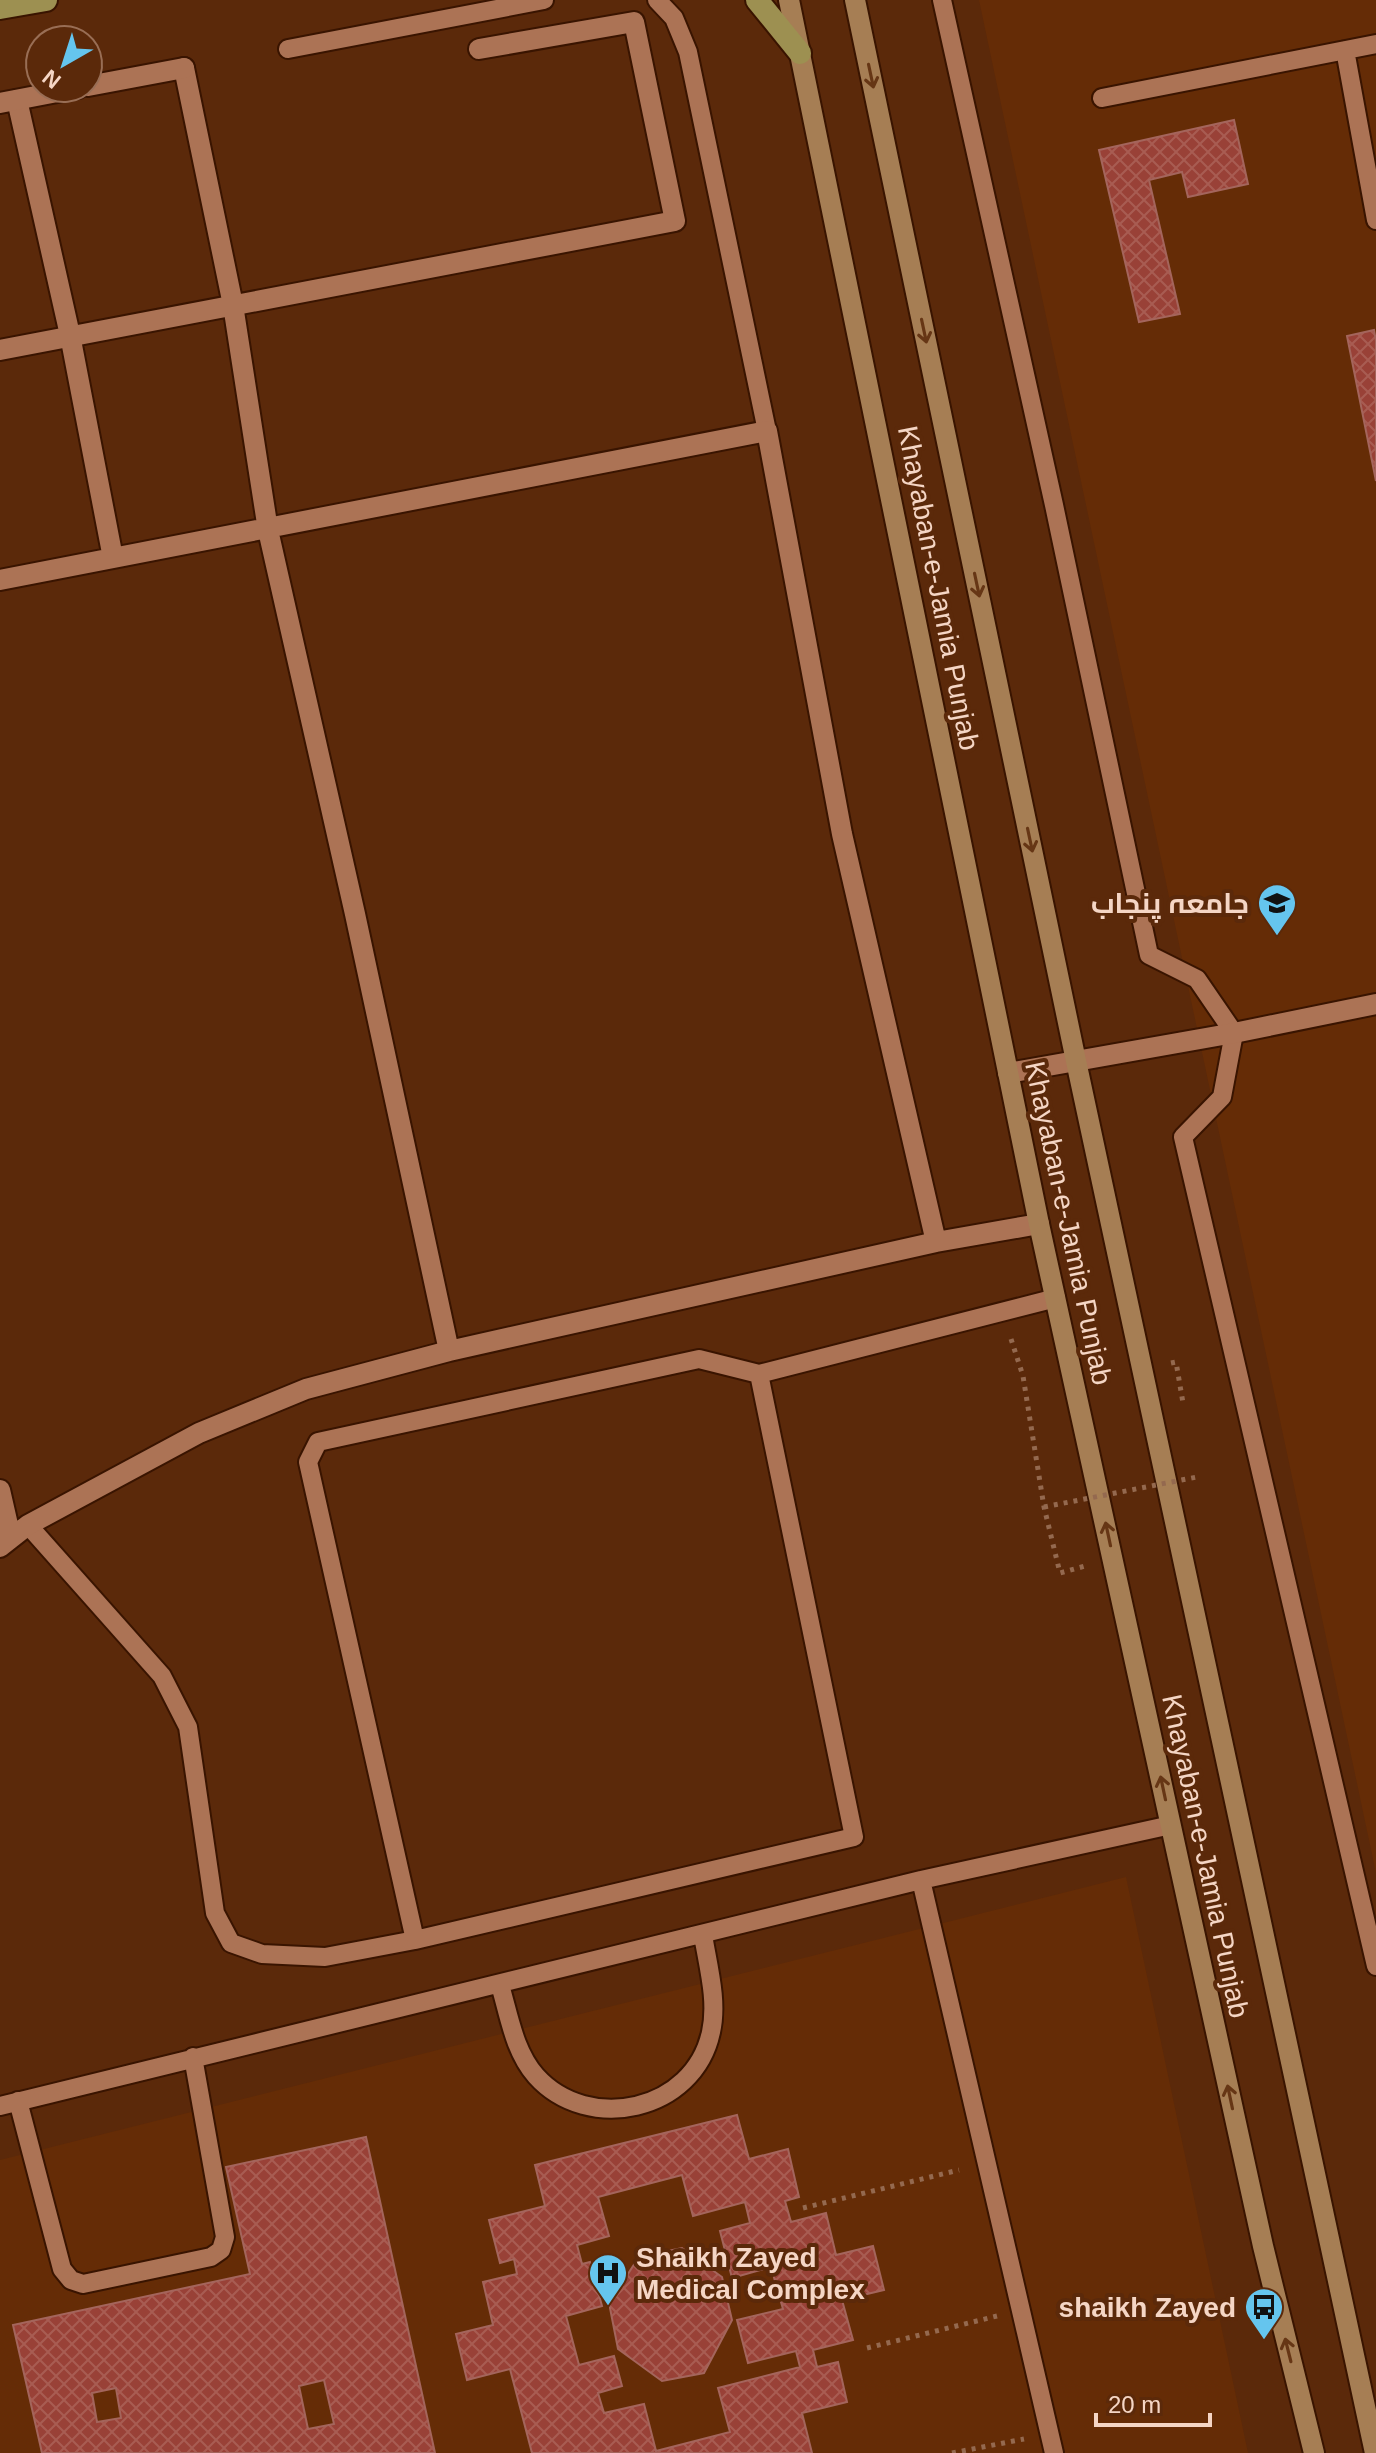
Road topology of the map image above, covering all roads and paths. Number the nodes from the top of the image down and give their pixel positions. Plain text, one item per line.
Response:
1 (46, 0) edge
2 (544, 0) edge
3 (657, 0) edge
4 (757, 0) edge
5 (789, 0) edge
6 (855, 0) edge
7 (942, 0) edge
8 (0, 8) edge
9 (1376, 44) edge
10 (288, 49) dead end
11 (479, 49) dead end
12 (1345, 50) junction
13 (800, 53) junction
14 (104, 83) edge
15 (1102, 98) dead end
16 (8, 101) edge
17 (1376, 220) edge
18 (233, 305) junction
19 (70, 335) junction
20 (0, 350) edge
21 (767, 431) junction
22 (268, 530) junction
23 (113, 558) junction
24 (0, 580) edge
25 (1376, 1004) edge
26 (1234, 1033) junction
27 (1076, 1061) junction
28 (1008, 1073) junction
29 (1039, 1224) junction
30 (936, 1242) junction
31 (1056, 1298) junction
32 (1003, 1311) junction
33 (449, 1351) junction
34 (759, 1374) junction
35 (1197, 1477) dead end
36 (0, 1490) edge
37 (1044, 1507) junction
38 (28, 1525) junction
39 (6, 1543) edge
40 (1060, 1573) dead end
41 (1171, 1825) junction
42 (921, 1880) junction
43 (703, 1935) junction
44 (415, 1940) junction
45 (1376, 1966) edge
46 (500, 1985) junction
47 (193, 2057) junction
48 (9, 2104) edge
49 (987, 2163) junction
50 (803, 2208) dead end
51 (1021, 2310) junction
52 (867, 2348) dead end
53 (1049, 2434) junction
54 (952, 2453) edge
55 (1054, 2453) edge
56 (1314, 2453) edge
57 (1375, 2453) edge

1 - 8 highway
2 - 10 lane
3 - 21 lane
4 - 13 highway
5 - 13 main road, Khayaban-e-Jamia Punjab
6 -> 27 main road, Khayaban-e-Jamia Punjab
7 - 26 lane
9 - 12 lane
11 - 18 street
12 - 15 lane
12 - 17 lane
13 - 28 main road, Khayaban-e-Jamia Punjab
14 - 18 street
16 - 19 street
18 - 19 street
18 - 22 street
19 - 20 street
19 - 23 street
21 - 22 street
21 - 30 street
22 - 23 street
22 - 33 street
23 - 24 street
25 - 26 street
26 - 27 street
26 - 45 lane
27 - 28 street
27 - 57 main road, Khayaban-e-Jamia Punjab
28 - 29 main road, Khayaban-e-Jamia Punjab
29 - 30 street
29 - 31 main road, Khayaban-e-Jamia Punjab
30 - 33 street
31 - 32 lane
41 -> 31 main road, Khayaban-e-Jamia Punjab
32 - 34 lane
32 - 37 path
33 - 38 street
34 - 44 lane
34 - 44 lane
35 - 37 path, bridge
36 - 39 street
37 - 40 path
38 - 39 street
38 - 44 lane
41 - 42 lane
56 -> 41 main road, Khayaban-e-Jamia Punjab
42 - 43 lane
42 - 49 lane
43 - 46 lane
43 - 46 lane
46 - 47 lane
47 - 48 lane
47 - 48 lane
49 - 50 path
49 - 51 lane
51 - 52 path
51 - 53 lane
53 - 54 path
53 - 55 lane

